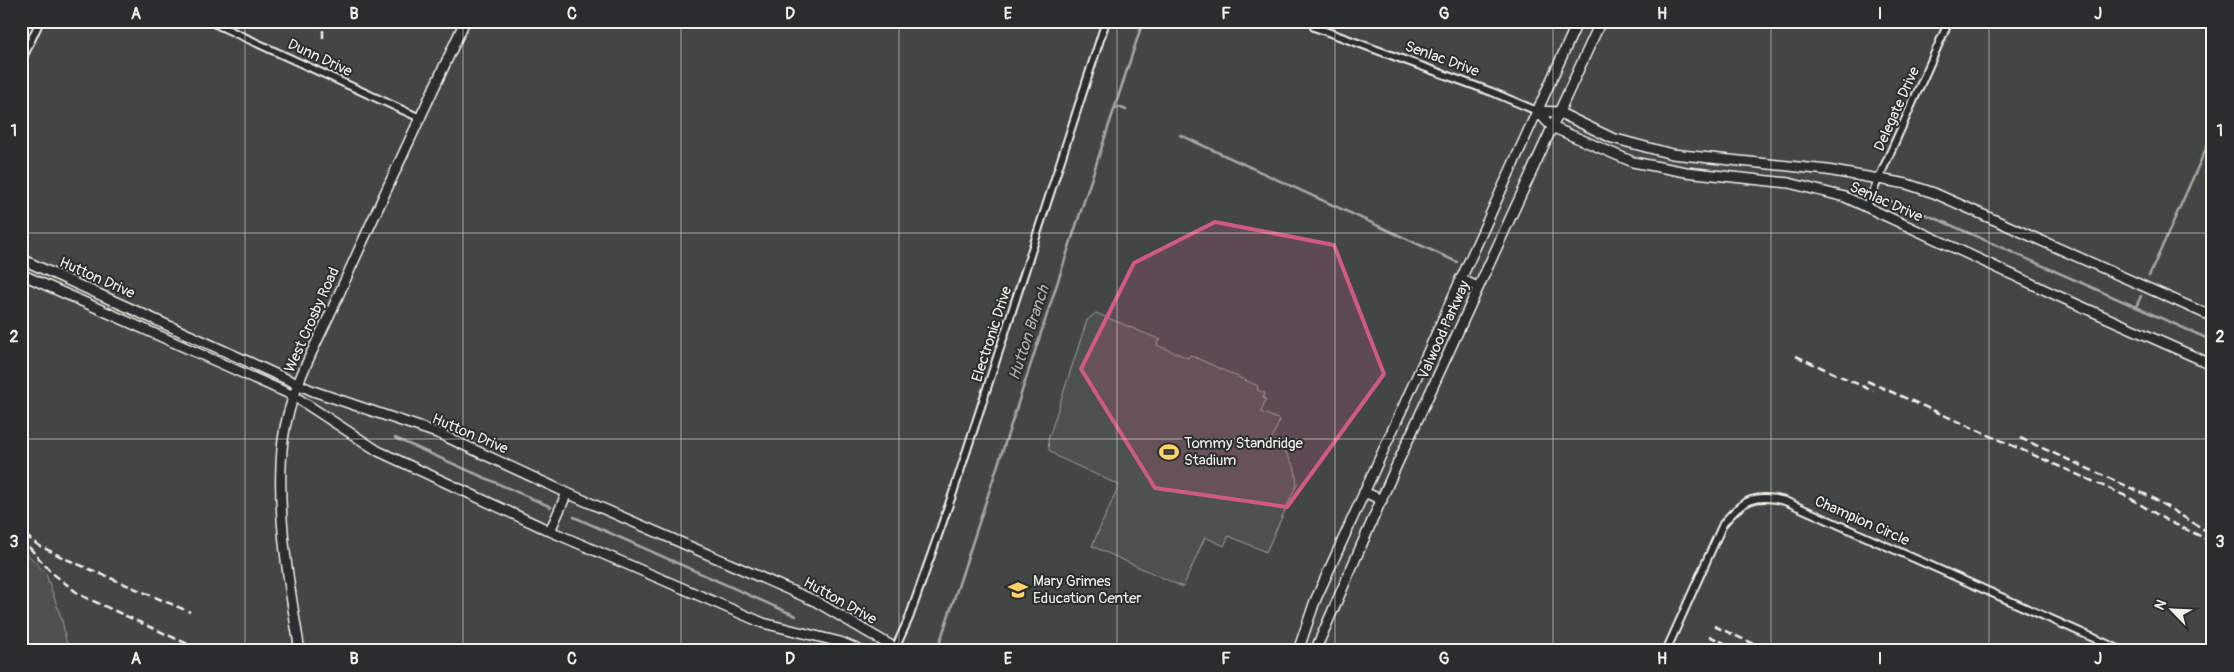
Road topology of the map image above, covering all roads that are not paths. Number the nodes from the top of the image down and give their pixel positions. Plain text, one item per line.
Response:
1 (40, 21) edge
2 (209, 21) edge
3 (465, 21) edge
4 (1106, 21) edge
5 (1316, 21) edge
6 (1578, 21) edge
7 (1601, 21) edge
8 (1950, 21) edge
9 (21, 62) edge
10 (1537, 111) junction
11 (1558, 112) junction
12 (420, 118) junction
13 (1552, 127) junction
14 (1696, 158) junction
15 (1694, 173) junction
16 (1880, 179) junction
17 (1866, 207) junction
18 (21, 259) edge
19 (21, 274) edge
20 (1460, 280) junction
21 (70, 281) junction
22 (1478, 287) junction
23 (64, 294) junction
24 (2213, 317) edge
25 (176, 329) junction
26 (170, 342) junction
27 (2213, 365) edge
28 (298, 385) junction
29 (294, 396) junction
30 (1364, 492) junction
31 (567, 493) junction
32 (1382, 500) junction
33 (550, 531) junction
34 (896, 650) edge
35 (300, 651) edge
36 (861, 651) edge
37 (1298, 651) edge
38 (1315, 651) edge
39 (1666, 651) edge
40 (2123, 651) edge

1 - 9 street
2 - 12 street, Dunn Drive
3 - 12 street, West Crosby Road
4 - 34 street, Electronic Drive
5 - 10 street, Senlac Drive
6 - 10 street, Valwood Parkway
7 - 11 street, Valwood Parkway
8 - 16 street, Delegate Drive
10 - 11 street, Senlac Drive
10 - 13 street, Senlac Drive
10 - 20 street, Valwood Parkway
11 - 13 street, Valwood Parkway
11 - 14 street, Senlac Drive
12 - 28 street, West Crosby Road
13 - 15 street, Senlac Drive
13 - 22 street, Valwood Parkway
14 - 15 street
14 - 16 street, Senlac Drive
15 - 17 street, Senlac Drive
16 - 17 street, Delegate Drive
16 - 24 street, Senlac Drive
17 - 27 street, Senlac Drive
18 - 21 street, Hutton Drive
19 - 23 street, Hutton Drive
20 - 22 street
20 - 30 street, Valwood Parkway
21 - 23 street
21 - 25 street, Hutton Drive
22 - 32 street, Valwood Parkway
23 - 26 street, Hutton Drive
25 - 26 street
25 - 28 street, Hutton Drive
26 - 29 street, Hutton Drive
28 - 29 street, West Crosby Road
28 - 31 street, Hutton Drive
29 - 33 street, Hutton Drive
29 - 35 street, West Crosby Road
30 - 32 street
30 - 37 street, Valwood Parkway
31 - 33 street
31 - 34 street, Hutton Drive
32 - 38 street, Valwood Parkway
33 - 36 street, Hutton Drive
39 - 40 street, Champion Circle

